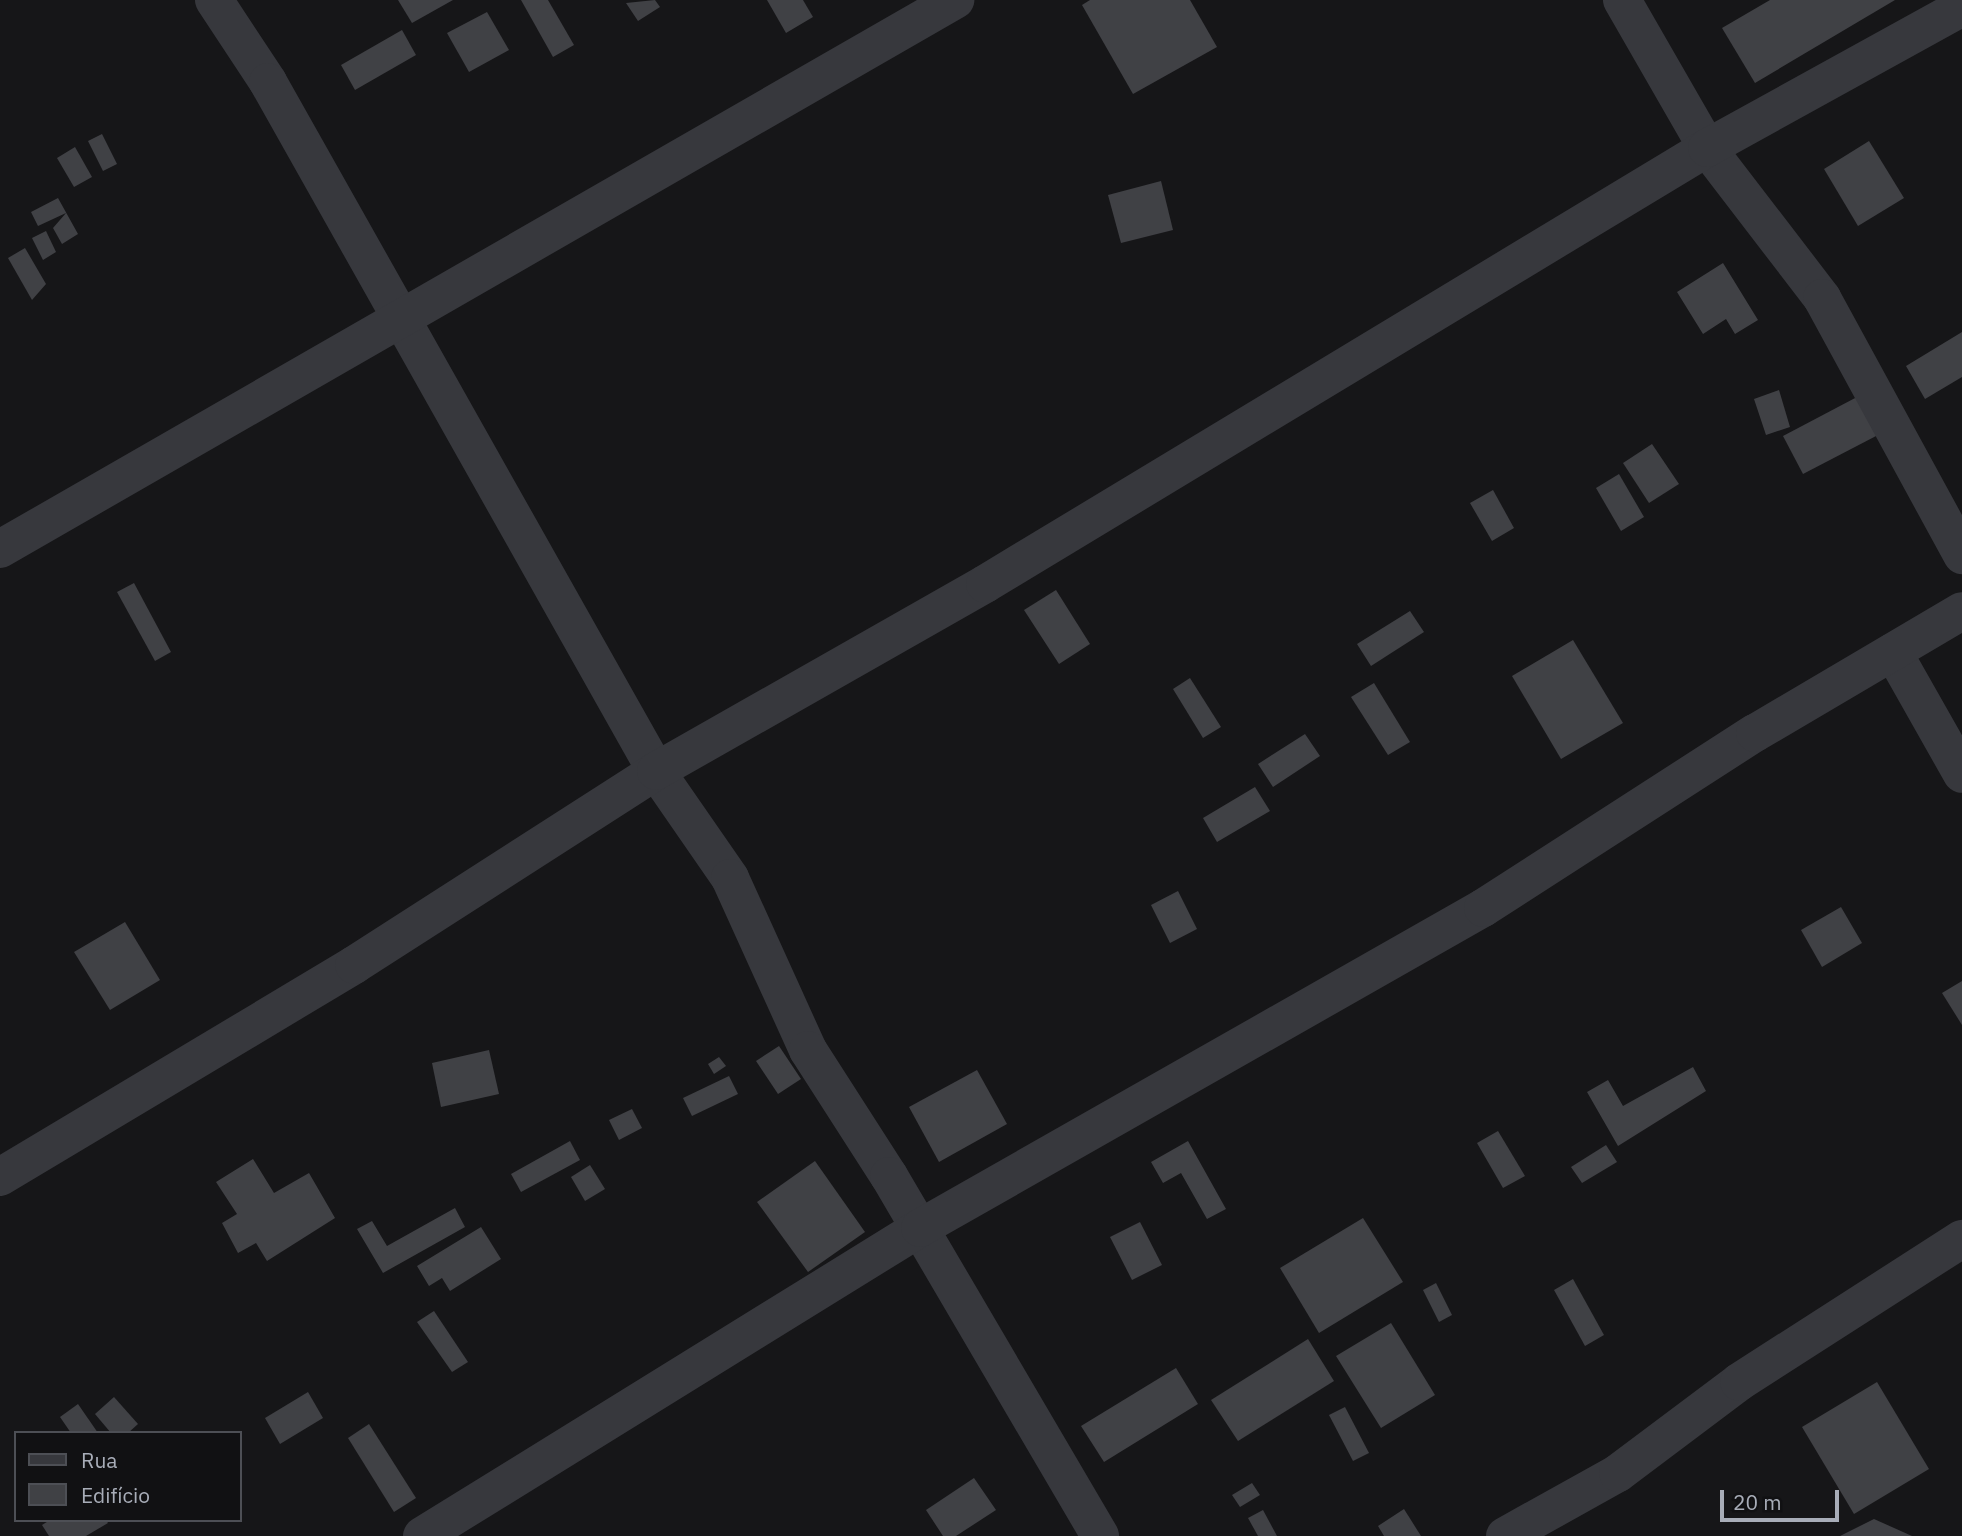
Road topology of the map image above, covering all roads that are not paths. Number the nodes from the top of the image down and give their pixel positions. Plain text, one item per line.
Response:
1 (214, 0) edge
2 (955, 0) edge
3 (1622, 0) edge
4 (1962, 7) edge
5 (1707, 148) junction
6 (403, 319) junction
7 (0, 549) edge
8 (1962, 555) edge
9 (1962, 611) edge
10 (1893, 652) junction
11 (656, 771) junction
12 (1962, 774) edge
13 (0, 1177) edge
14 (920, 1228) junction
15 (1962, 1239) edge
16 (422, 1536) edge
17 (1100, 1536) edge
18 (1505, 1536) edge

1 - 6 street
2 - 6 street
3 - 5 street
4 - 5 street
5 - 8 street
5 - 11 street
6 - 7 street
6 - 11 street
9 - 10 street
10 - 12 street
10 - 14 street
11 - 13 street
11 - 14 street
14 - 16 street
14 - 17 street
15 - 18 street

